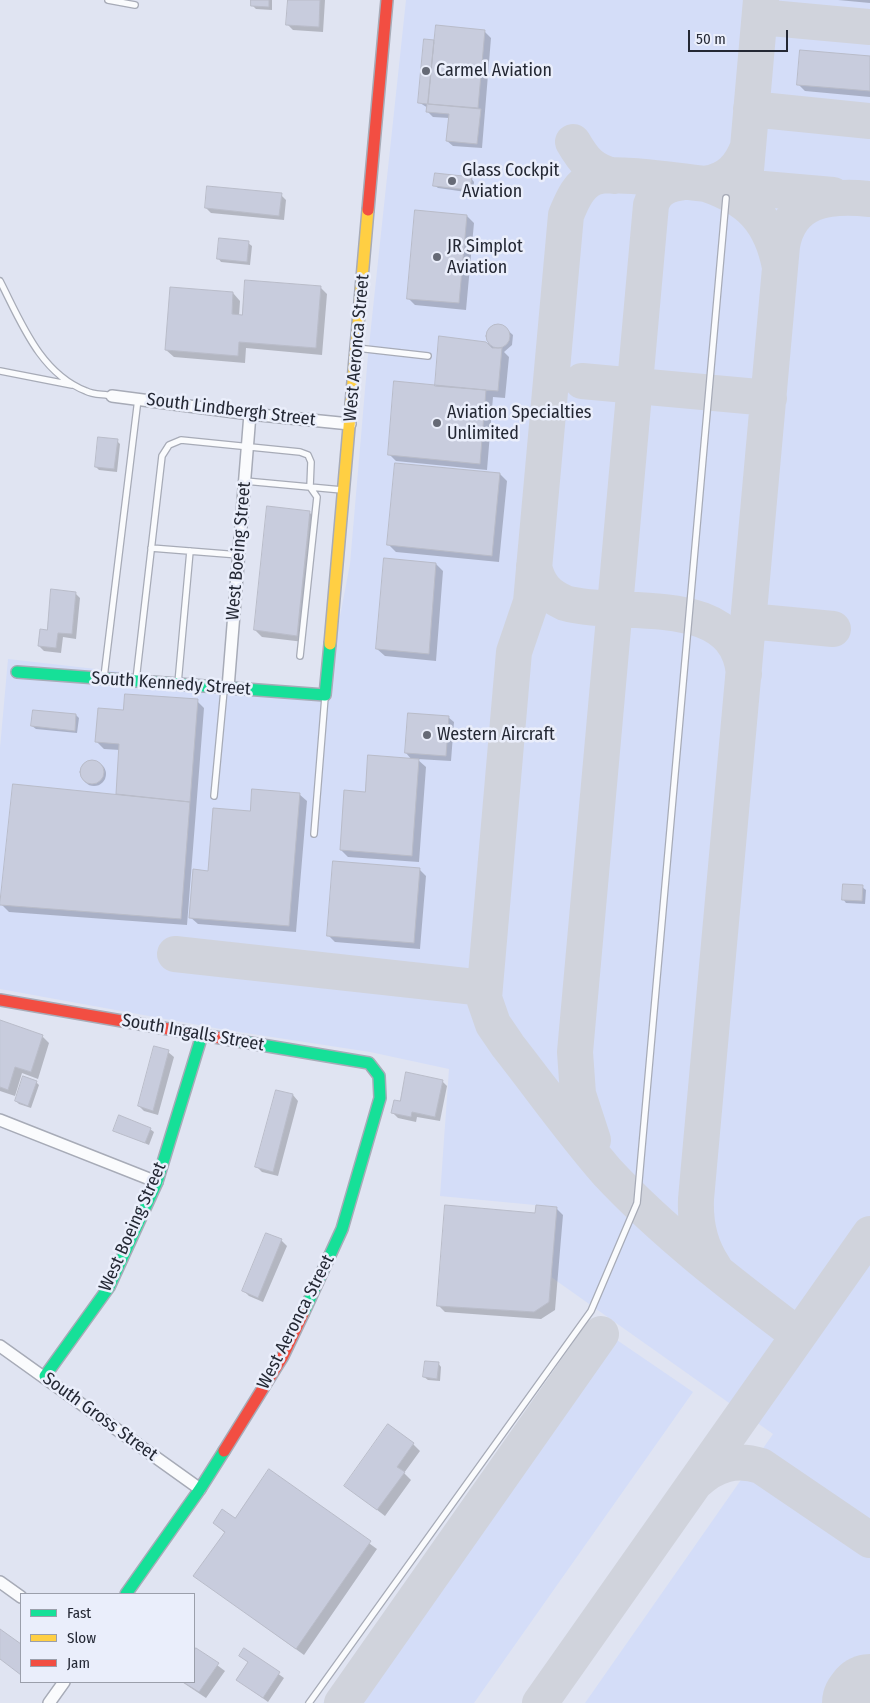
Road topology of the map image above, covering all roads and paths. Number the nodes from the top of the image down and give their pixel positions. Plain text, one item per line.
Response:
1 (108, 0) edge
2 (387, 0) edge
3 (135, 5) dead end
4 (726, 198) dead end
5 (0, 282) edge
6 (357, 348) junction
7 (428, 356) dead end
8 (0, 372) edge
9 (75, 386) junction
10 (112, 396) joint
11 (138, 399) junction
12 (250, 414) junction
13 (350, 424) junction
14 (248, 448) junction
15 (245, 481) junction
16 (310, 487) junction
17 (344, 491) junction
18 (152, 548) junction
19 (190, 551) junction
20 (239, 555) junction
21 (300, 656) dead end
22 (17, 672) dead end
23 (103, 680) junction
24 (136, 682) junction
25 (178, 686) junction
26 (226, 688) junction
27 (325, 695) junction
28 (214, 796) dead end
29 (314, 834) dead end
30 (0, 1000) edge
31 (202, 1035) junction
32 (379, 1076) joint
33 (0, 1120) edge
34 (157, 1182) junction
35 (0, 1346) edge
36 (45, 1376) junction
37 (200, 1489) junction
38 (0, 1582) edge
39 (127, 1593) edge
40 (20, 1596) edge
41 (63, 1683) edge
42 (49, 1703) edge
43 (309, 1703) edge

1 - 3 lane
2 - 6 street, West Aeronca Street
4 - 43 lane
5 - 9 lane
6 - 7 lane
6 - 13 street, West Aeronca Street
8 - 9 lane
9 - 10 lane
10 - 11 street, South Lindbergh Street
11 - 12 street, South Lindbergh Street
11 - 23 lane
12 - 13 street, South Lindbergh Street
12 - 14 street, West Boeing Street
13 - 17 street, West Aeronca Street
14 - 15 street, West Boeing Street
14 - 16 lane
14 - 18 lane
15 - 16 lane
15 - 20 street, West Boeing Street
16 - 17 lane
16 - 21 lane
17 - 27 street, West Aeronca Street
18 - 19 lane
18 - 24 lane
19 - 20 lane
19 - 25 lane
20 - 26 street, West Boeing Street
22 - 23 street, South Kennedy Street
23 - 24 street, South Kennedy Street
24 - 25 street, South Kennedy Street
25 - 26 street, South Kennedy Street
26 - 27 street, South Kennedy Street
26 - 28 lane
27 - 29 lane
30 - 31 street, South Ingalls Street
31 - 32 street, South Ingalls Street
31 - 34 street, West Boeing Street
32 - 37 street, West Aeronca Street
33 - 34 street
34 - 36 street, West Boeing Street
35 - 36 street, South Gross Street
36 - 37 street, South Gross Street
37 - 39 street, West Aeronca Street
38 - 40 street
41 - 42 street

